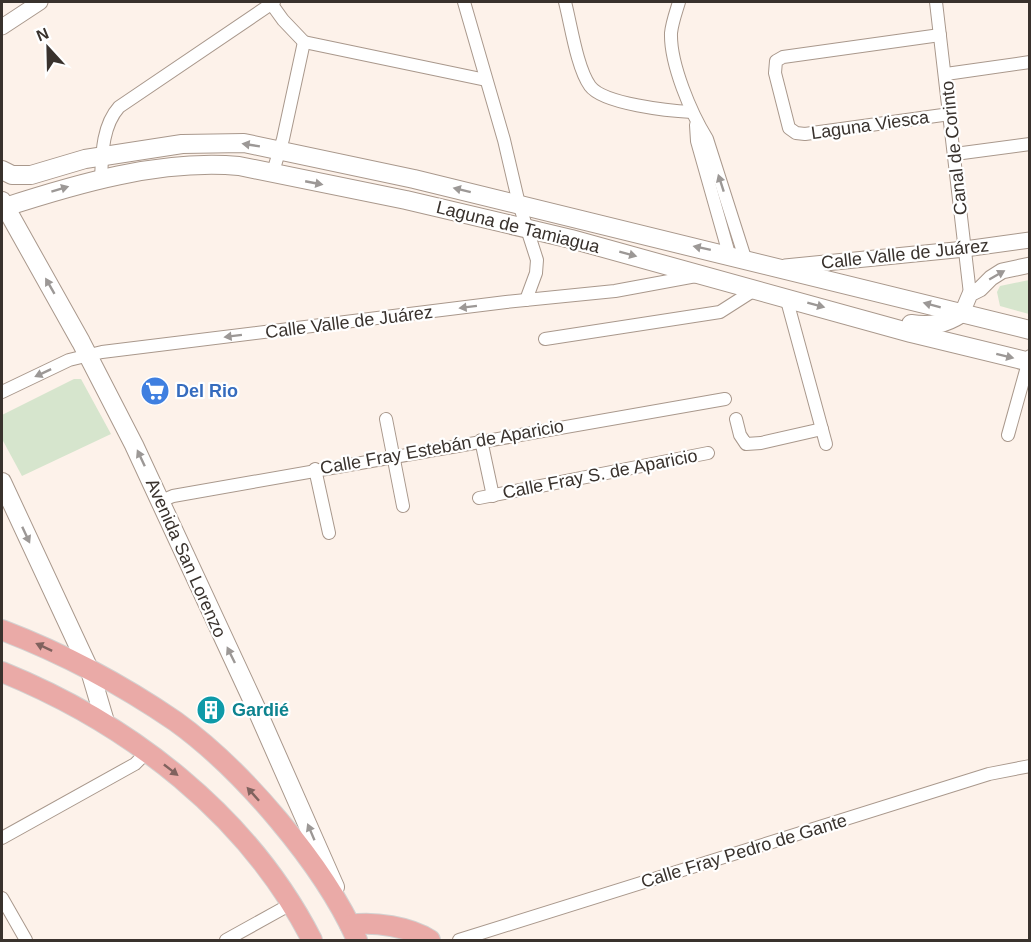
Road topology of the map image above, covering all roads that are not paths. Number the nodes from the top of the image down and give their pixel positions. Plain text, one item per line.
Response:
1 (40, 2) edge
2 (272, 2) edge
3 (464, 2) edge
4 (565, 2) edge
5 (679, 2) edge
6 (936, 2) edge
7 (2, 27) edge
8 (940, 35) junction
9 (304, 42) junction
10 (1029, 62) edge
11 (946, 74) junction
12 (486, 80) junction
13 (950, 114) junction
14 (694, 117) junction
15 (1029, 144) edge
16 (280, 150) junction
17 (954, 154) junction
18 (102, 157) junction
19 (2, 170) edge
20 (272, 175) junction
21 (101, 180) junction
22 (519, 204) junction
23 (2, 205) edge
24 (527, 229) junction
25 (1029, 240) edge
26 (965, 249) junction
27 (737, 256) junction
28 (1029, 265) edge
29 (780, 267) junction
30 (703, 275) junction
31 (757, 288) junction
32 (970, 294) junction
33 (786, 297) junction
34 (526, 300) junction
35 (962, 313) junction
36 (864, 318) junction
37 (1029, 330) edge
38 (545, 339) dead end
39 (88, 355) junction
40 (1029, 360) edge
41 (2, 392) edge
42 (725, 399) dead end
43 (386, 419) dead end
44 (736, 419) dead end
45 (822, 429) junction
46 (1008, 435) dead end
47 (481, 440) junction
48 (826, 444) dead end
49 (708, 453) dead end
50 (392, 456) junction
51 (315, 469) junction
52 (2, 482) edge
53 (493, 496) junction
54 (479, 498) dead end
55 (161, 501) junction
56 (403, 506) dead end
57 (329, 532) dead end
58 (2, 630) edge
59 (90, 671) junction
60 (2, 672) edge
61 (106, 725) junction
62 (147, 752) junction
63 (1029, 766) edge
64 (2, 838) edge
65 (2, 898) edge
66 (291, 904) junction
67 (354, 933) edge
68 (26, 940) edge
69 (226, 940) edge
70 (312, 940) edge
71 (430, 940) edge
72 (459, 940) edge

1 - 7 street
2 - 9 street
2 - 18 street
3 - 12 street
4 - 14 street
5 - 14 street
6 - 8 street, Canal de Corinto
8 - 11 street, Canal de Corinto
8 - 13 street, Laguna Viesca
9 - 12 street
9 - 16 street
10 - 11 street
11 - 13 street, Canal de Corinto
12 - 22 street
13 - 17 street, Canal de Corinto
14 - 27 street
15 - 17 street
16 -> 18 main road, Laguna de Tamiagua
16 - 20 street
22 -> 16 main road, Laguna de Tamiagua
17 - 26 street, Canal de Corinto
18 - 19 main road, Laguna de Tamiagua
18 - 21 street
20 - 21 main road, Laguna de Tamiagua
20 -> 24 main road, Laguna de Tamiagua
23 -> 21 main road, Laguna de Tamiagua
22 - 24 street
27 -> 22 main road, Laguna de Tamiagua
39 -> 23 main road, Avenida San Lorenzo
24 -> 30 main road, Laguna de Tamiagua
24 - 34 street
25 - 26 street, Calle Valle de Juárez
26 - 29 street, Calle Valle de Juárez
26 - 32 street, Canal de Corinto
27 - 29 main road, Laguna de Tamiagua
32 -> 28 street, Calle Valle de Juárez
35 -> 29 main road, Laguna de Tamiagua
30 - 31 main road, Laguna de Tamiagua
30 - 34 street, Calle Valle de Juárez
31 - 33 main road, Laguna de Tamiagua
31 - 38 street
32 - 35 street
33 -> 36 main road, Laguna de Tamiagua
33 - 45 street
34 -> 39 street, Calle Valle de Juárez
35 - 36 main road
35 - 37 main road, Laguna de Tamiagua
36 -> 40 main road, Laguna de Tamiagua
39 -> 41 street, Calle Valle de Juárez
55 -> 39 main road, Avenida San Lorenzo
40 - 46 street
42 - 47 street, Calle Fray Estebán de Aparicio
43 - 50 street
44 - 45 street
45 - 48 street
47 - 50 street, Calle Fray Estebán de Aparicio
47 - 53 street, Calle Fray S. de Aparicio
49 - 53 street, Calle Fray S. de Aparicio
50 - 51 street, Calle Fray Estebán de Aparicio
50 - 56 street
51 - 55 street, Calle Fray Estebán de Aparicio
51 - 57 street
52 -> 59 main road
53 - 54 street, Calle Fray S. de Aparicio
67 -> 55 main road, Avenida San Lorenzo
59 -> 58 main road
59 - 61 main road
67 -> 59 main road
60 - 61 main road
61 - 62 main road
62 - 64 street
62 -> 66 main road
63 - 72 street, Calle Fray Pedro de Gante
65 - 68 street
66 - 69 street
66 - 70 main road
67 - 71 main road

